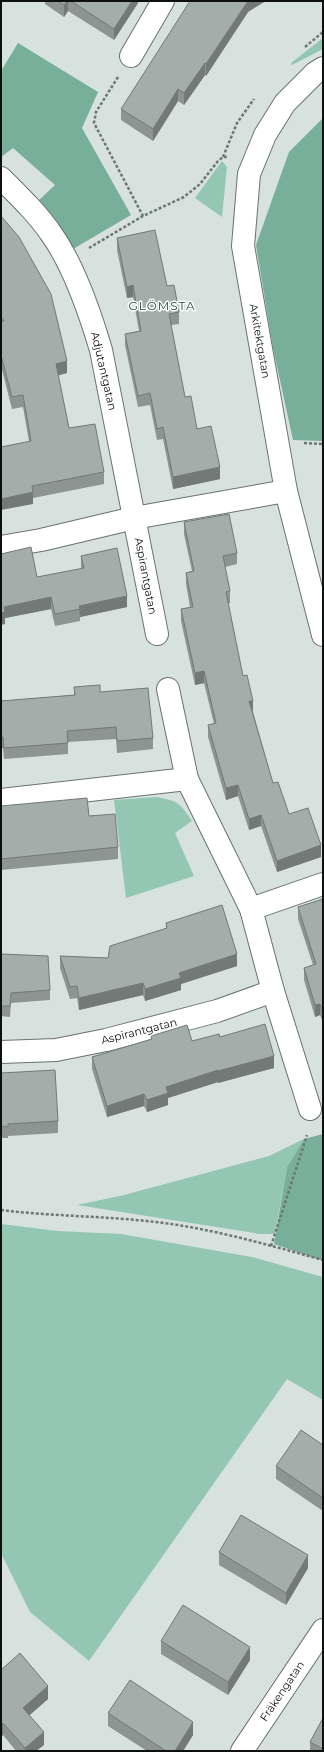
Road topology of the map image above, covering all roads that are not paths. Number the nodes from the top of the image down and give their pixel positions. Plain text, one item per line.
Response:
1 (164, 1) edge
2 (131, 56) road end
3 (323, 68) edge
4 (1, 178) edge
5 (286, 491) junction
6 (134, 518) junction
7 (1, 546) edge
8 (157, 634) dead end
9 (323, 635) edge
10 (168, 689) dead end
11 (186, 779) junction
12 (1, 800) edge
13 (323, 884) edge
14 (252, 909) junction
15 (273, 991) junction
16 (1, 1052) edge
17 (310, 1108) dead end
18 (323, 1630) edge
19 (242, 1751) edge

1 - 2 street
3 - 5 street, Arkitektgatan
4 - 6 street, Adjutantgatan
5 - 6 street
5 - 9 street, Arkitektgatan
6 - 7 street
6 - 8 street, Aspirantgatan
10 - 11 street
11 - 12 street
11 - 14 street
13 - 14 street
14 - 15 street
15 - 16 street, Aspirantgatan
15 - 17 street
18 - 19 street, Fräkengatan

